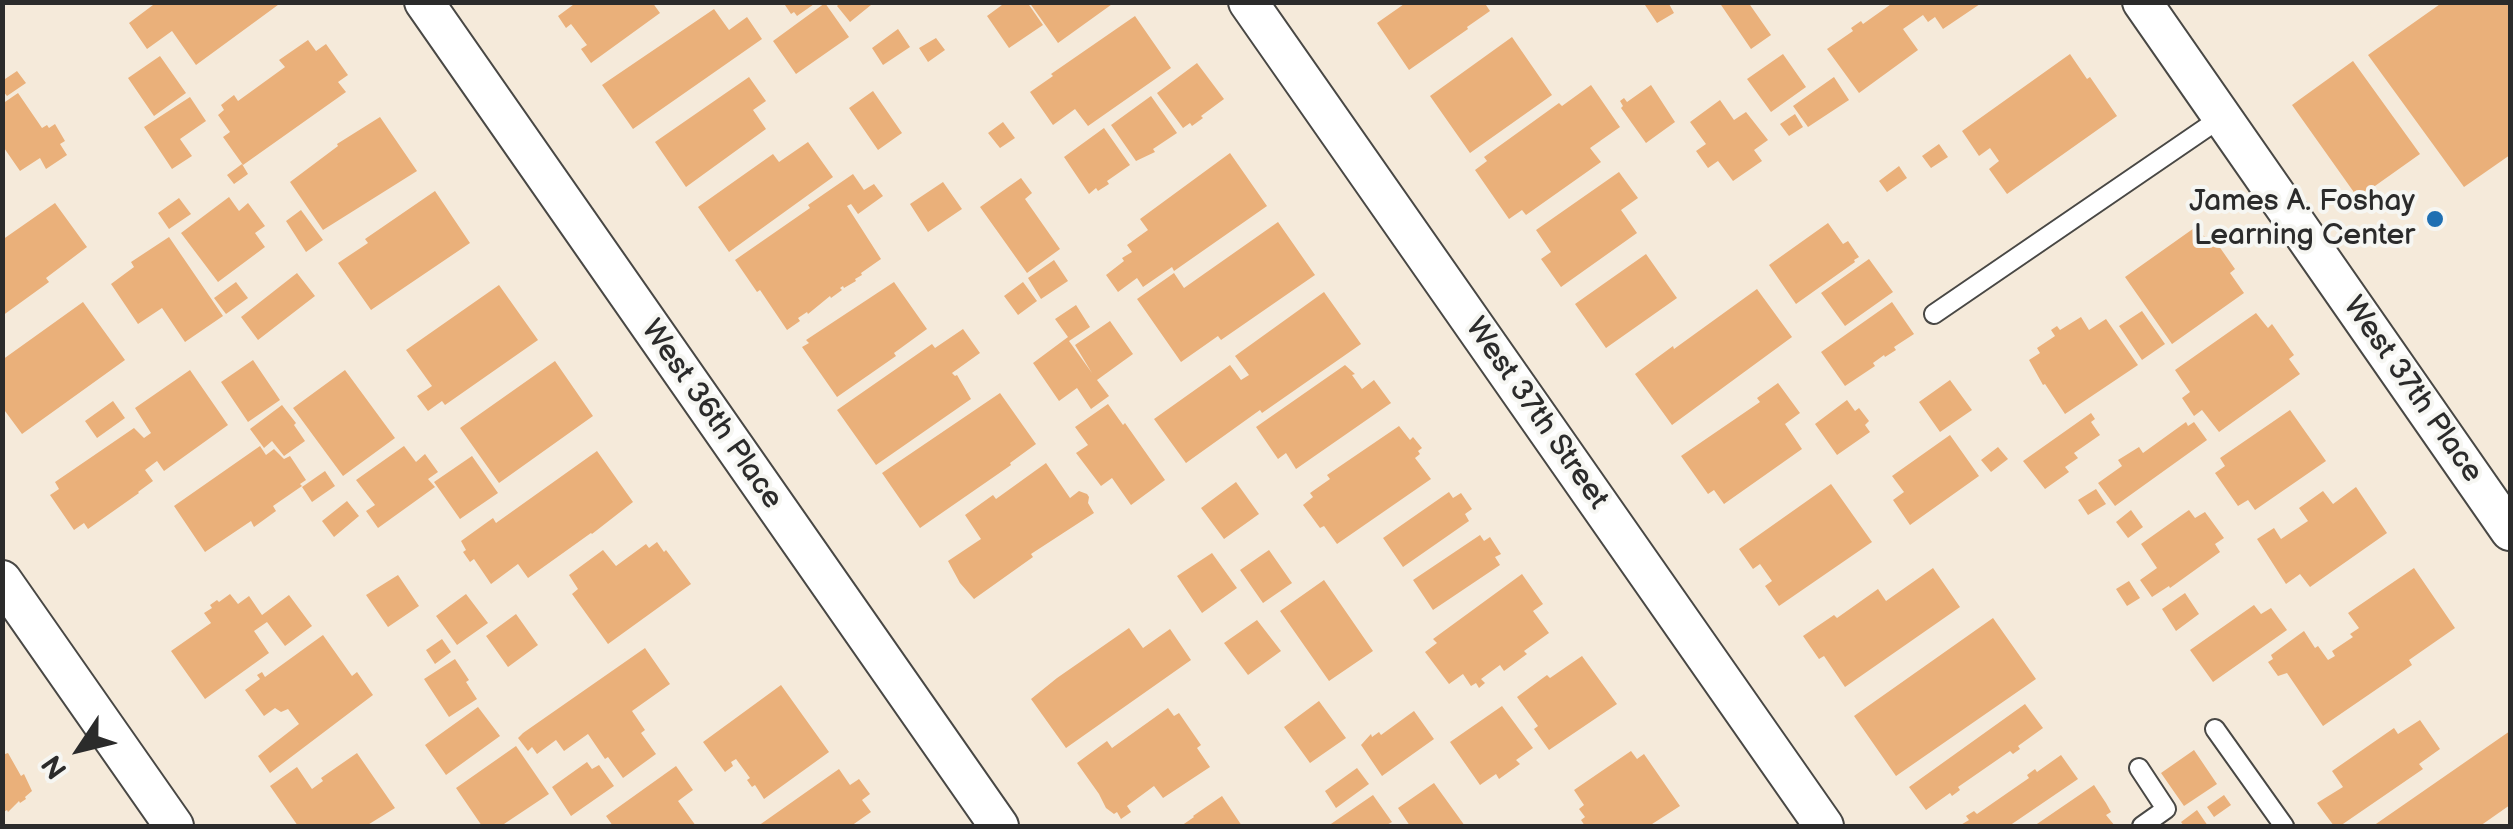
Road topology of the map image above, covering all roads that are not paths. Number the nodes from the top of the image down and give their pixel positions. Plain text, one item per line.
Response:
1 (424, 2) edge
2 (1248, 2) edge
3 (2142, 2) edge
4 (2222, 117) junction
5 (1934, 314) dead end
6 (2510, 531) edge
7 (2, 580) edge
8 (2215, 728) dead end
9 (2139, 768) dead end
10 (174, 826) edge
11 (999, 826) edge
12 (1824, 826) edge
13 (2142, 826) edge
14 (2284, 826) edge

1 - 11 street, West 36th Place
2 - 12 street, West 37th Street
3 - 4 street, West 37th Place
4 - 5 lane
4 - 6 street, West 37th Place
7 - 10 street
8 - 14 lane
9 - 13 lane

